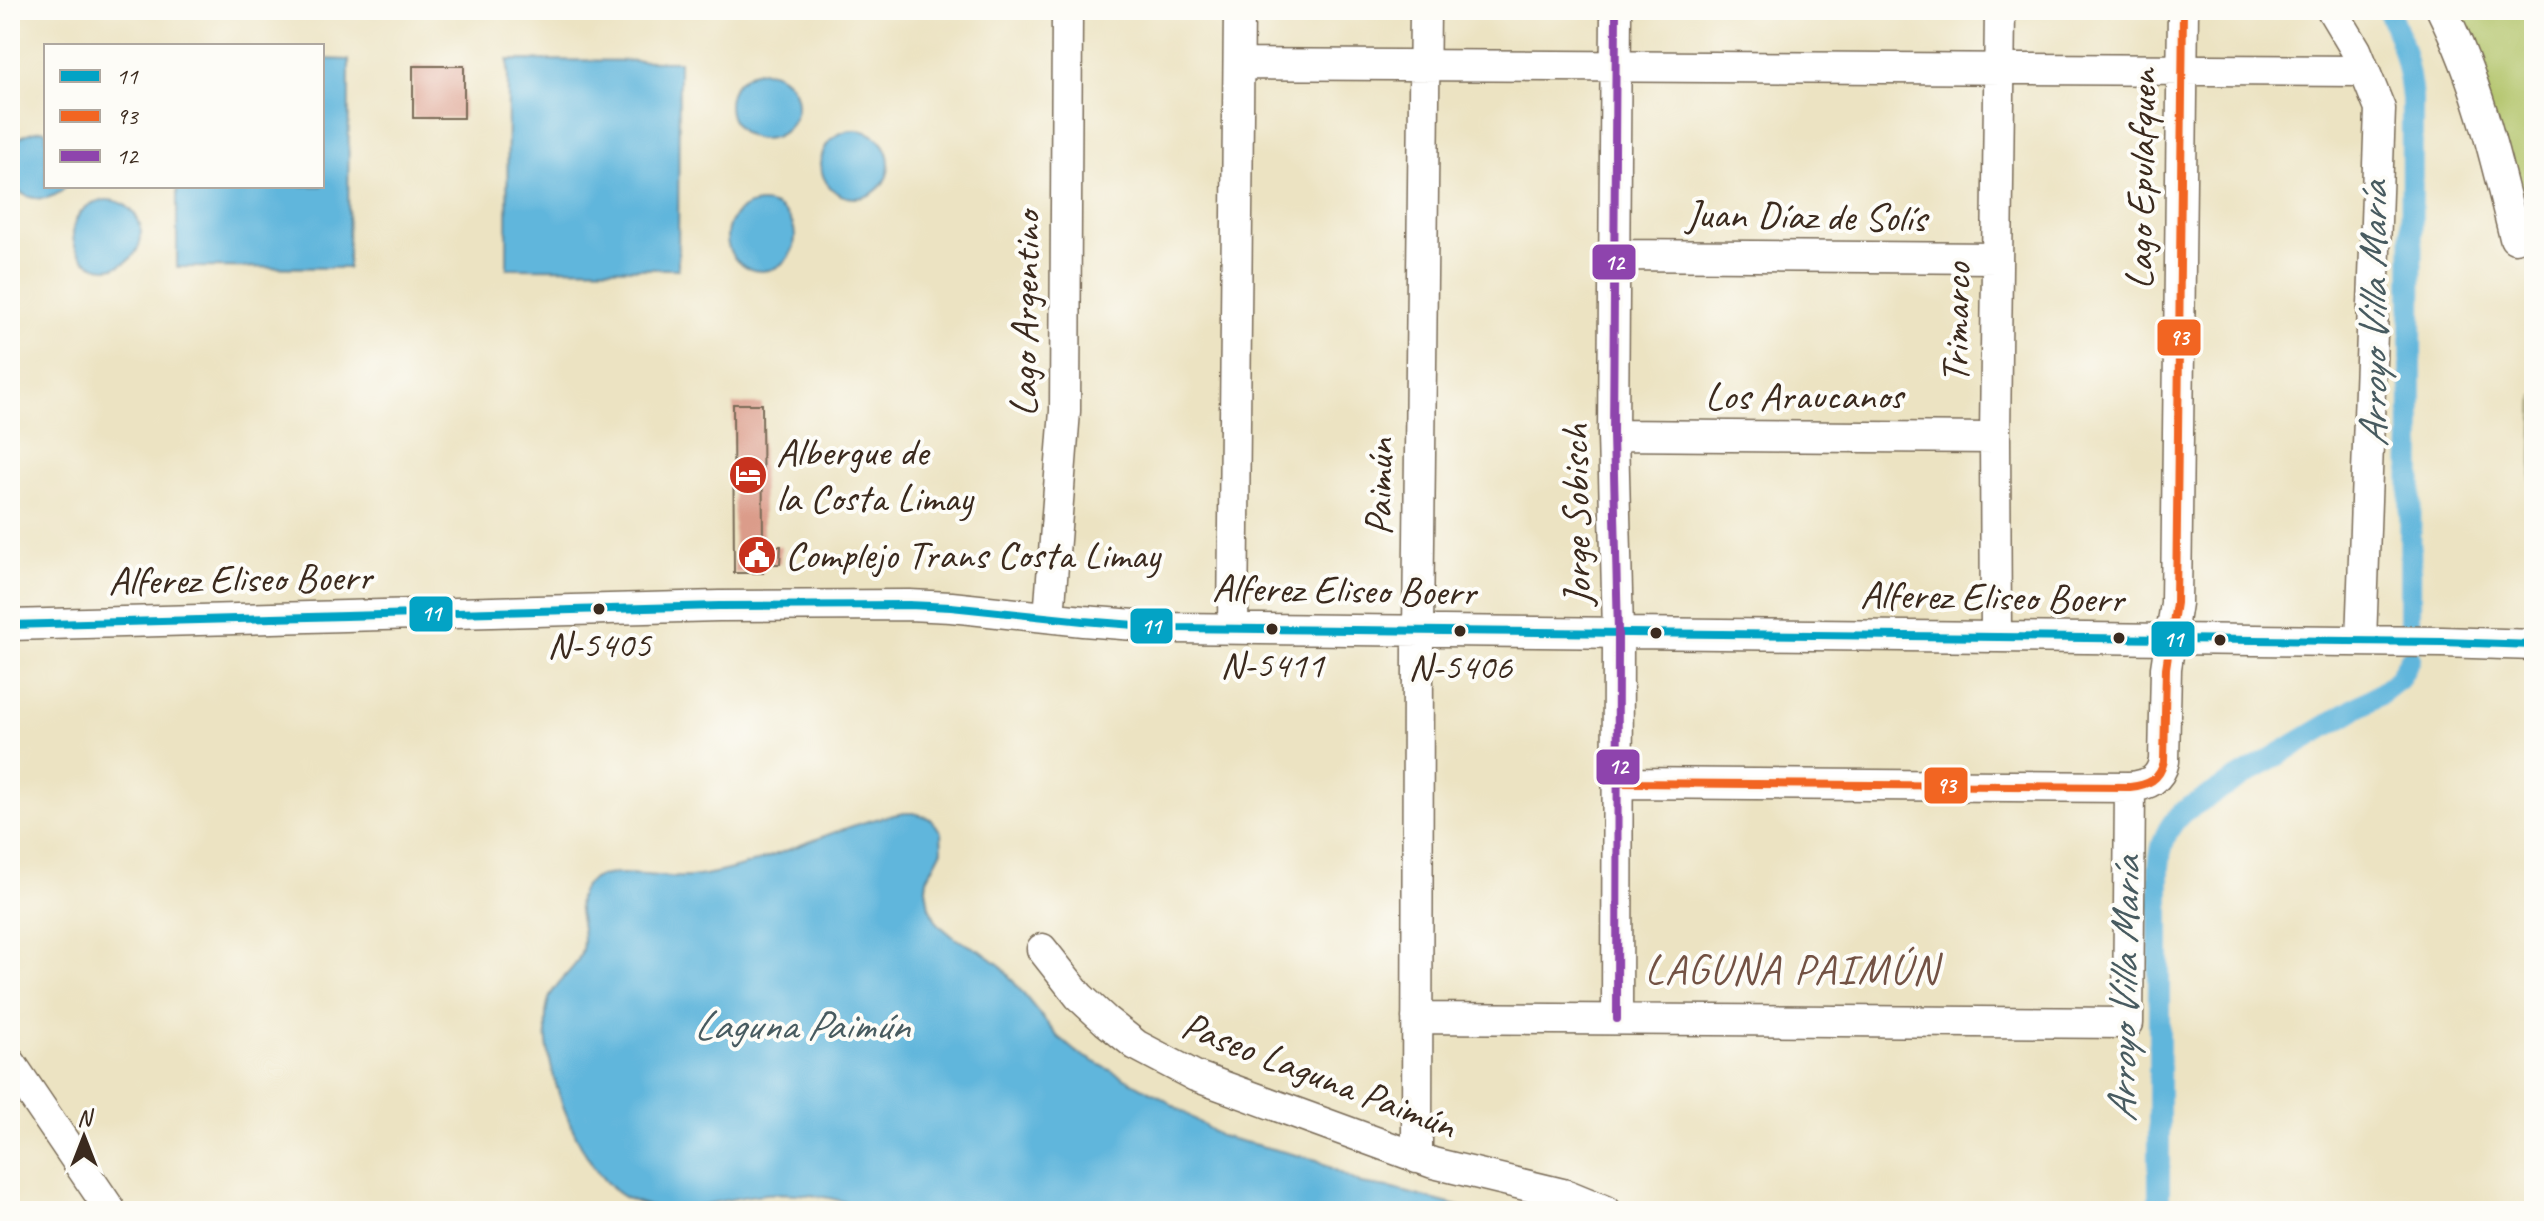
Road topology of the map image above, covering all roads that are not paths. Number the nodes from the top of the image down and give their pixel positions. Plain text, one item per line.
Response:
1 (1067, 10) edge
2 (1239, 10) edge
3 (1425, 10) edge
4 (1616, 10) edge
5 (2000, 10) edge
6 (2183, 10) edge
7 (2332, 10) edge
8 (2442, 10) edge
9 (1239, 64) junction
10 (1424, 65) junction
11 (1616, 66) junction
12 (1999, 69) junction
13 (2182, 70) junction
14 (2363, 71) junction
15 (2515, 238) dead end
16 (1614, 255) junction
17 (1997, 258) junction
18 (1613, 435) junction
19 (1995, 438) junction
20 (1049, 617) junction
21 (10, 625) edge
22 (1233, 628) junction
23 (1418, 630) junction
24 (1618, 632) junction
25 (1996, 637) junction
26 (2171, 639) junction
27 (2361, 641) junction
28 (2534, 645) edge
29 (2144, 782) junction
30 (1618, 783) junction
31 (1042, 949) dead end
32 (1417, 1018) junction
33 (1617, 1019) junction
34 (10, 1062) edge
35 (1417, 1158) junction
36 (111, 1211) edge
37 (1606, 1211) edge

1 - 20 street, Lago Argentino
2 - 9 street
3 - 10 street, Paimún
4 - 11 street, Jorge Sobisch
5 - 12 street, Trimarco
6 - 13 street, Lago Epulafquen
7 - 14 street
8 - 15 street
9 - 10 street
9 - 22 street
10 - 11 street
10 - 23 street, Paimún
11 - 12 street
11 - 16 street, Jorge Sobisch
12 - 13 street
12 - 17 street, Trimarco
13 - 14 street
13 - 26 street, Lago Epulafquen
14 - 27 street
16 - 17 street, Juan Díaz de Solís
16 - 18 street, Jorge Sobisch
17 - 19 street, Trimarco
18 - 19 street, Los Araucanos
18 - 24 street, Jorge Sobisch
19 - 25 street, Trimarco
20 - 21 street, Alferez Eliseo Boerr
20 - 22 street, Alferez Eliseo Boerr
22 - 23 street, Alferez Eliseo Boerr
23 - 24 street, Alferez Eliseo Boerr
23 - 32 street, Paimún
24 - 25 street, Alferez Eliseo Boerr
24 - 30 street, Jorge Sobisch
25 - 26 street, Alferez Eliseo Boerr
26 - 27 street, Alferez Eliseo Boerr
26 - 29 street, Lago Epulafquen
27 - 28 street, Alferez Eliseo Boerr
29 - 30 street
29 - 33 street, Lago Epulafquen
30 - 33 street, Jorge Sobisch
31 - 35 street, Paseo Laguna Paimún
32 - 33 street
32 - 35 street, Paimún
34 - 36 street
35 - 37 street, Paseo Laguna Paimún

